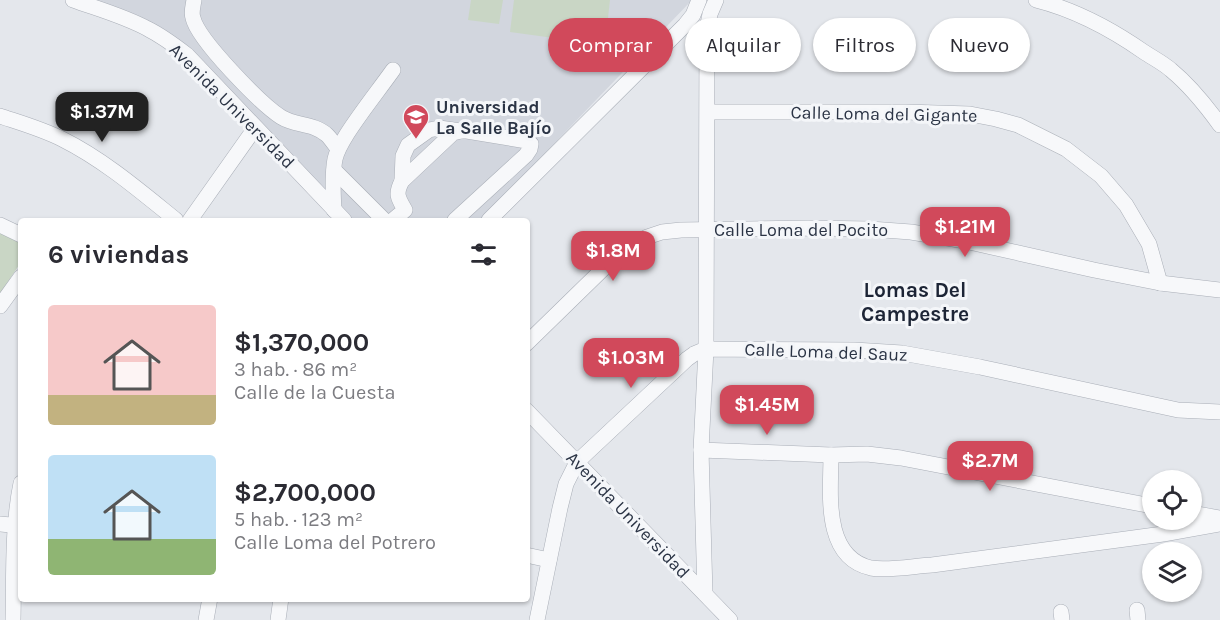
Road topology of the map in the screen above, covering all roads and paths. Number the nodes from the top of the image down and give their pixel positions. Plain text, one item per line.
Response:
1 (73, 0) edge
2 (194, 0) edge
3 (699, 0) edge
4 (716, 0) edge
5 (1036, 0) edge
6 (393, 70) dead end
7 (708, 112) junction
8 (0, 116) edge
9 (1220, 125) edge
10 (255, 128) junction
11 (460, 131) junction
12 (338, 149) junction
13 (334, 170) junction
14 (402, 181) junction
15 (339, 215) edge
16 (174, 218) edge
17 (191, 218) edge
18 (382, 218) edge
19 (395, 218) edge
20 (457, 218) edge
21 (491, 218) edge
22 (0, 225) edge
23 (707, 229) junction
24 (18, 234) edge
25 (18, 281) edge
26 (1160, 283) junction
27 (1220, 290) edge
28 (0, 306) edge
29 (530, 341) edge
30 (706, 349) junction
31 (1220, 412) edge
32 (530, 414) edge
33 (701, 450) junction
34 (831, 455) junction
35 (578, 462) junction
36 (1142, 504) edge
37 (1202, 515) edge
38 (1220, 518) edge
39 (1220, 524) edge
40 (0, 525) edge
41 (1202, 525) edge
42 (18, 526) edge
43 (1142, 530) edge
44 (18, 542) edge
45 (530, 556) edge
46 (549, 560) junction
47 (705, 594) junction
48 (209, 602) edge
49 (280, 602) edge
50 (13, 620) edge
51 (206, 620) edge
52 (278, 620) edge
53 (537, 620) edge
54 (730, 620) edge

1 - 10 street, Avenida Universidad
2 - 12 street
3 - 21 street
4 - 7 street
5 - 9 street
6 - 12 street
7 - 23 street
7 - 26 street, Calle Loma del Gigante
8 - 16 street
10 - 15 street, Avenida Universidad
10 - 17 street
11 - 14 street
11 - 14 street
11 - 20 street
12 - 13 street
13 - 15 street
13 - 18 street
14 - 19 street
22 - 24 street
23 - 26 street, Calle Loma del Pocito
23 - 29 street, Calle Loma del Pocito
23 - 30 street
25 - 28 street
26 - 27 street, Calle Loma del Pocito
30 - 31 street, Calle Loma del Sauz
30 - 33 street
30 - 35 street
32 - 35 street, Avenida Universidad
33 - 34 street
33 - 47 street
34 - 36 street
34 - 43 street
35 - 46 street
35 - 47 street, Avenida Universidad
37 - 38 street
39 - 41 street
40 - 42 street
44 - 50 street
45 - 46 street
46 - 53 street
47 - 54 street, Avenida Universidad
48 - 51 street
49 - 52 street

